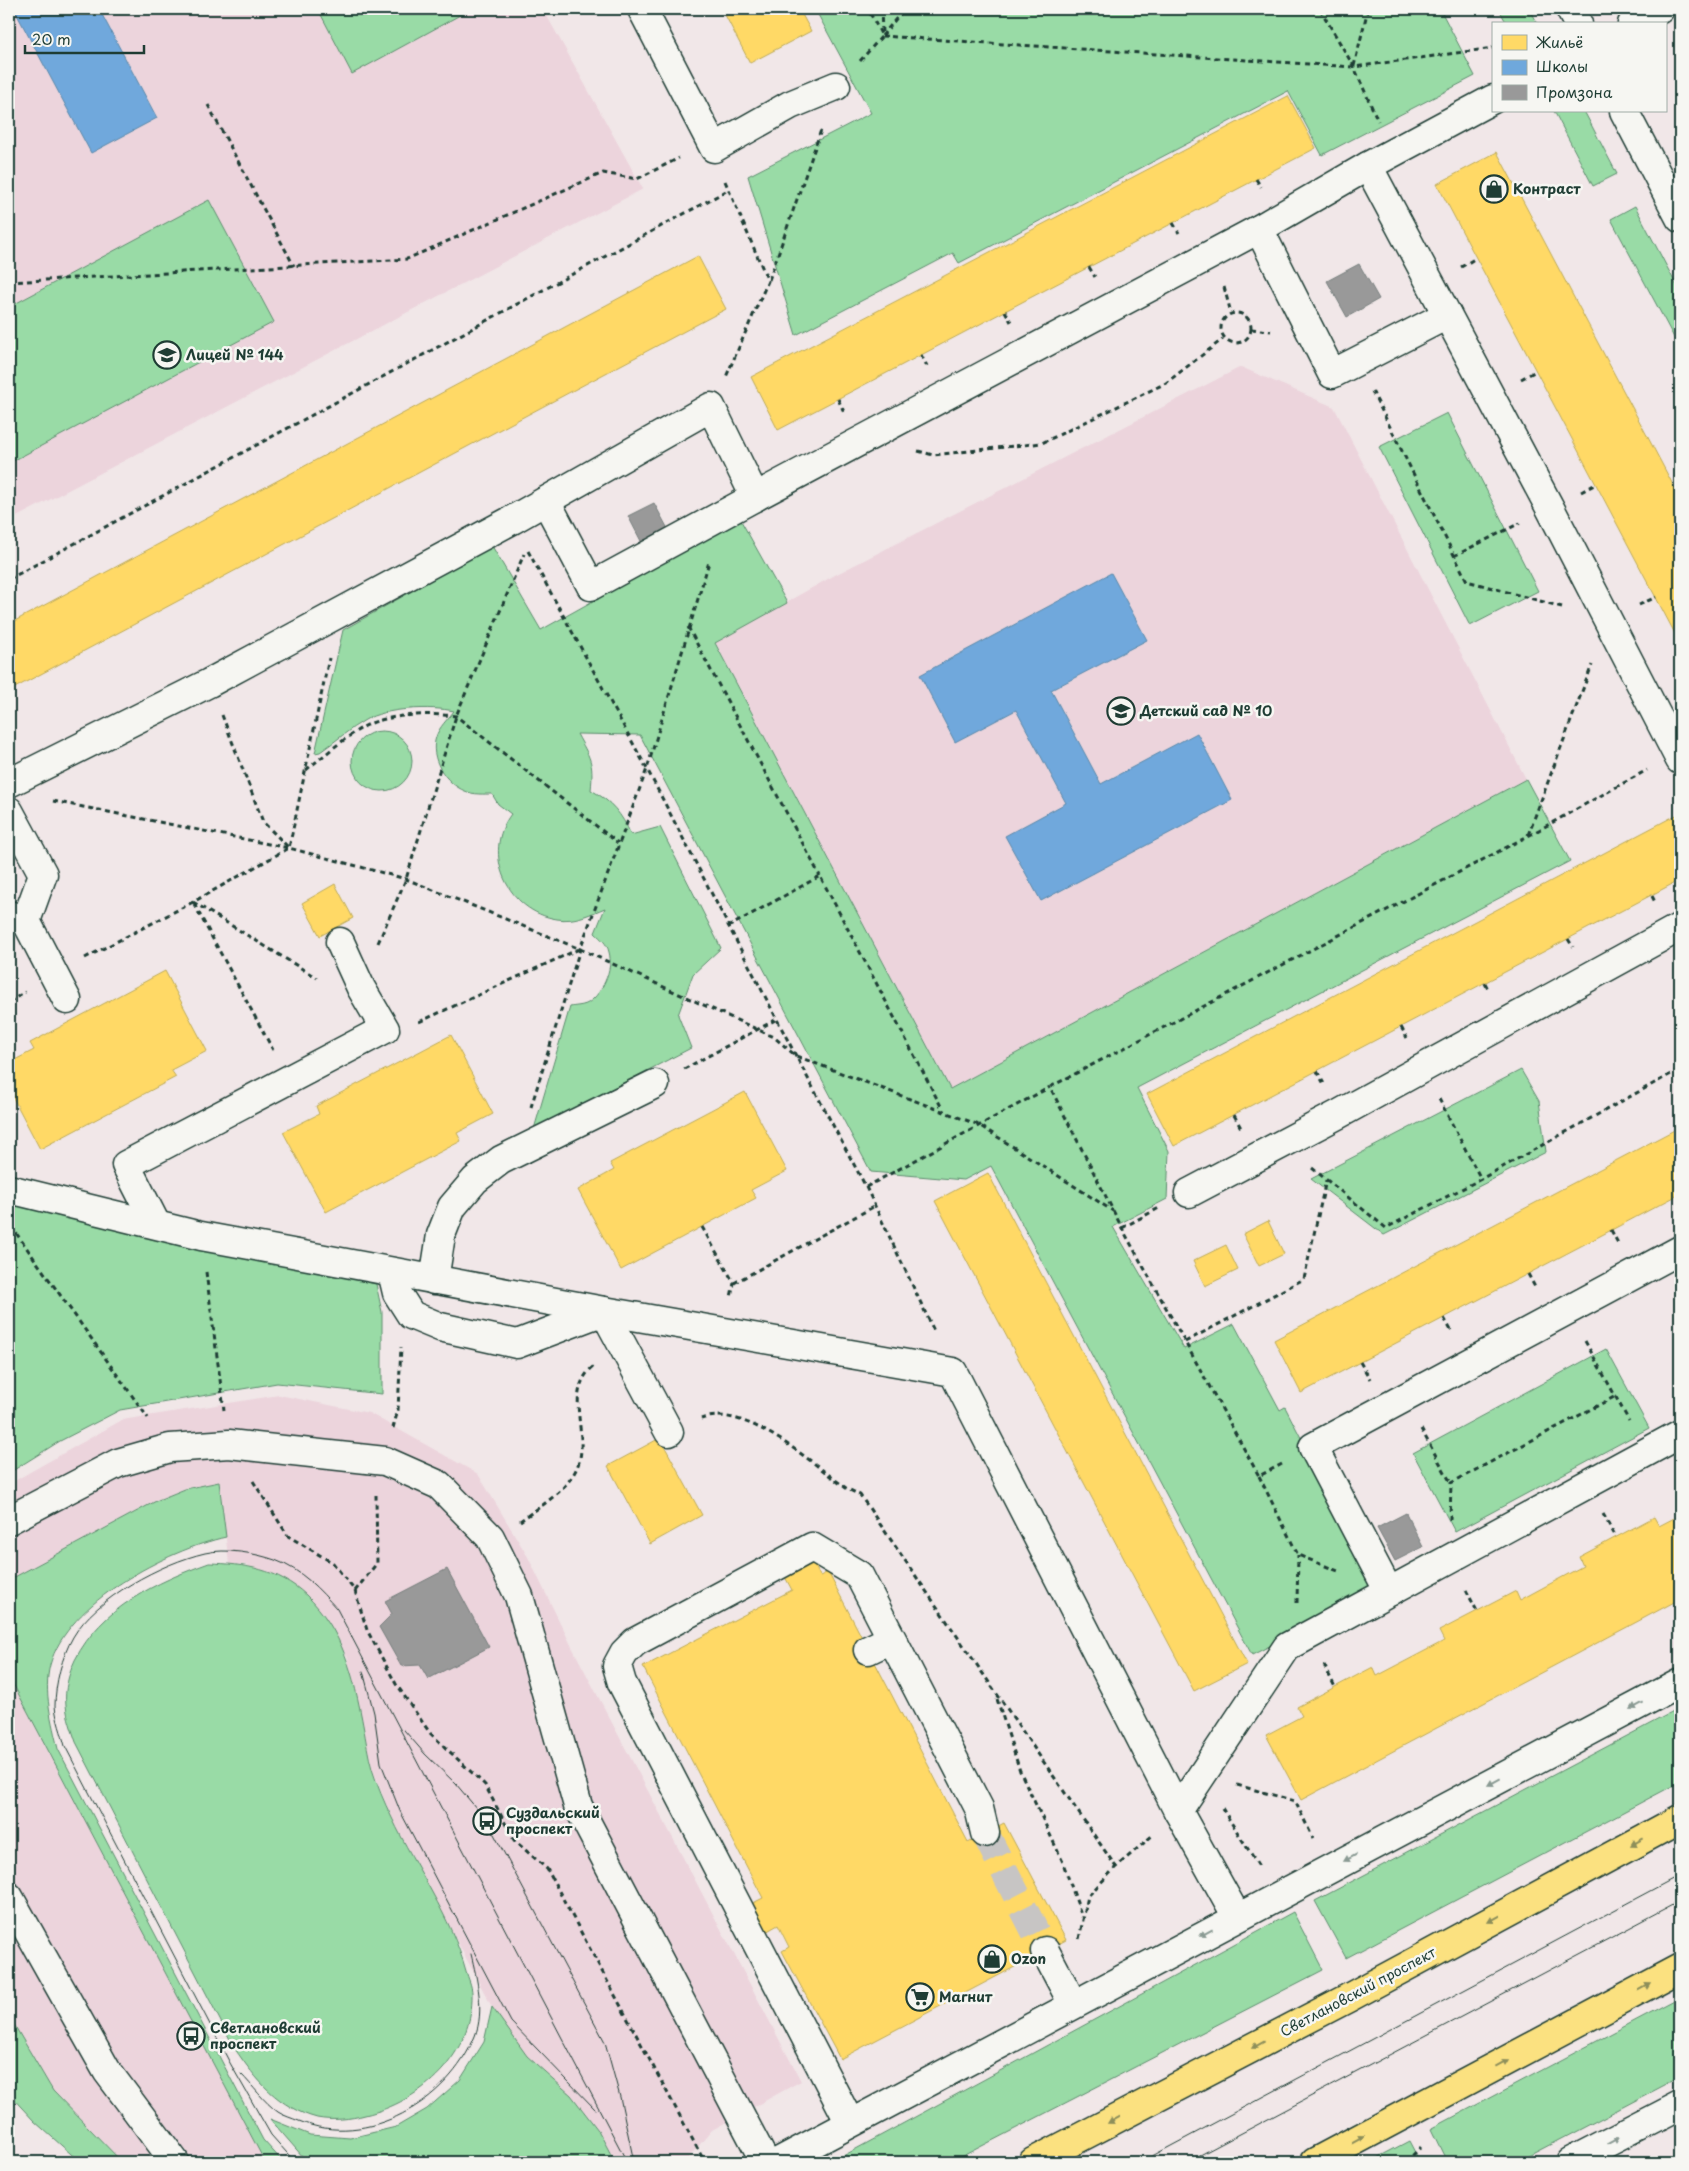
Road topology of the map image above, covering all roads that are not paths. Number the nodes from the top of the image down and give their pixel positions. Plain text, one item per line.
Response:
1 (642, 9) edge
2 (1570, 9) edge
3 (1660, 9) edge
4 (1577, 22) edge
5 (1636, 22) edge
6 (836, 86) road end
7 (1492, 100) edge
8 (1625, 112) edge
9 (1368, 166) junction
10 (1680, 218) edge
11 (1259, 229) junction
12 (1447, 315) junction
13 (755, 497) junction
14 (546, 501) junction
15 (1679, 757) edge
16 (9, 782) edge
17 (9, 810) edge
18 (17, 918) edge
19 (1680, 927) edge
20 (340, 942) dead end
21 (67, 1000) dead end
22 (655, 1084) road end
23 (9, 1188) edge
24 (1189, 1193) road end
25 (156, 1224) junction
26 (1680, 1250) edge
27 (392, 1272) junction
28 (434, 1280) junction
29 (604, 1311) junction
30 (669, 1432) dead end
31 (1680, 1434) edge
32 (9, 1520) edge
33 (1389, 1592) junction
34 (1680, 1683) edge
35 (1178, 1811) junction
36 (1680, 1818) edge
37 (985, 1833) tunnel mouth
38 (9, 1897) edge
39 (1237, 1917) junction
40 (1045, 1951) tunnel mouth
41 (1680, 1968) edge
42 (1073, 2004) junction
43 (1680, 2105) edge
44 (850, 2123) junction
45 (175, 2162) edge
46 (765, 2162) edge
47 (778, 2162) edge
48 (1033, 2162) edge
49 (1315, 2162) edge
50 (1570, 2162) edge

1 - 6 street
2 - 4 street
3 - 5 street
7 - 9 street
8 - 10 street
9 - 11 street
9 - 12 street
11 - 12 street
11 - 13 street
12 - 15 street
13 - 14 street
13 - 14 street
14 - 16 street
17 - 18 street
18 - 21 street
19 - 24 street
20 - 25 street
22 - 28 street
23 - 25 street
25 - 27 street
26 - 33 street
27 - 28 street
27 - 29 street
28 - 29 street
29 - 30 street
29 - 35 street
31 - 33 street
32 - 46 street
33 - 35 street
34 -> 39 street
35 - 39 street
36 -> 48 main road, Светлановский проспект
37 - 44 street
38 - 45 street
39 -> 42 street
40 - 42 street
49 -> 41 main road
42 - 44 street
50 -> 43 street
44 - 47 street

